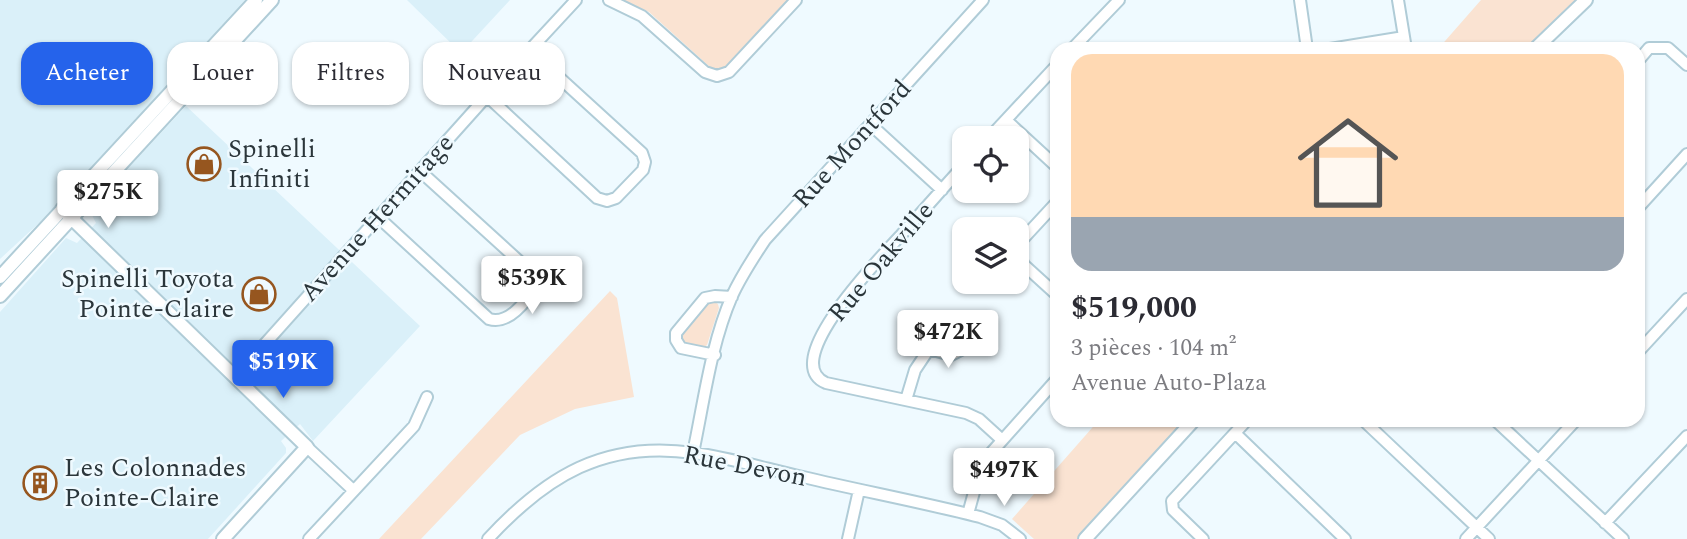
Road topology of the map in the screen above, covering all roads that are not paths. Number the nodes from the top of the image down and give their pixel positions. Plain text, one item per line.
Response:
1 (256, 0) edge
2 (272, 0) edge
3 (576, 0) edge
4 (609, 0) edge
5 (796, 0) edge
6 (983, 0) edge
7 (1119, 0) edge
8 (1300, 0) edge
9 (1398, 0) edge
10 (1586, 0) edge
11 (537, 42) edge
12 (1079, 42) edge
13 (1306, 42) edge
14 (1405, 42) edge
15 (1542, 42) edge
16 (1645, 53) edge
17 (1687, 65) edge
18 (1050, 73) edge
19 (565, 82) edge
20 (479, 105) edge
21 (497, 105) edge
22 (1006, 120) junction
23 (870, 124) junction
24 (1000, 126) edge
25 (1687, 154) edge
26 (1050, 161) edge
27 (420, 171) junction
28 (952, 179) edge
29 (942, 190) junction
30 (1645, 200) edge
31 (1050, 210) edge
32 (67, 214) junction
33 (378, 217) junction
34 (0, 277) edge
35 (1050, 289) edge
36 (0, 296) edge
37 (732, 297) junction
38 (1687, 299) edge
39 (1645, 344) edge
40 (929, 349) dead end
41 (715, 355) junction
42 (236, 376) junction
43 (1050, 387) edge
44 (427, 397) dead end
45 (906, 400) junction
46 (1188, 427) edge
47 (1241, 427) edge
48 (1370, 427) edge
49 (1503, 427) edge
50 (1570, 427) edge
51 (1235, 433) junction
52 (1687, 436) edge
53 (1002, 439) junction
54 (307, 447) junction
55 (693, 453) junction
56 (1539, 461) junction
57 (353, 490) junction
58 (859, 490) junction
59 (968, 514) junction
60 (1605, 523) junction
61 (1477, 527) junction
62 (223, 539) edge
63 (309, 539) edge
64 (488, 539) edge
65 (848, 539) edge
66 (1020, 539) edge
67 (1085, 539) edge
68 (1203, 539) edge
69 (1345, 539) edge
70 (1466, 539) edge
71 (1489, 539) edge
72 (1623, 539) edge

1 - 32 street
2 - 32 street
3 - 11 street, Avenue Hermitage
4 - 5 street
6 - 23 street, Rue Montford
7 - 12 street
8 - 13 street
9 - 14 street
10 - 15 street
16 - 17 street
18 - 22 street
19 - 21 street
20 - 27 street, Avenue Hermitage
22 - 24 street
22 - 26 street
23 - 29 street
23 - 37 street, Rue Montford
25 - 30 street
27 - 33 street, Avenue Hermitage
27 - 33 street
28 - 29 street, Rue Oakville
29 - 45 street, Rue Oakville
31 - 35 street
32 - 34 street
32 - 36 street
32 - 42 street
33 - 42 street, Avenue Hermitage
37 - 41 street, Rue Montford
37 - 41 street
38 - 39 street
40 - 45 street
41 - 55 street, Rue Montford
42 - 54 street
43 - 53 street
44 - 57 street
45 - 53 street, Rue Oakville
46 - 67 street
47 - 51 street
48 - 61 street
49 - 56 street
50 - 56 street
51 - 68 street
51 - 69 street
52 - 60 street
53 - 59 street
54 - 57 street
54 - 62 street
55 - 58 street, Rue Devon
55 - 64 street, Rue Devon
56 - 60 street
56 - 61 street
57 - 63 street
58 - 59 street, Rue Devon
58 - 65 street
59 - 66 street, Rue Devon
60 - 72 street
61 - 70 street
61 - 71 street

